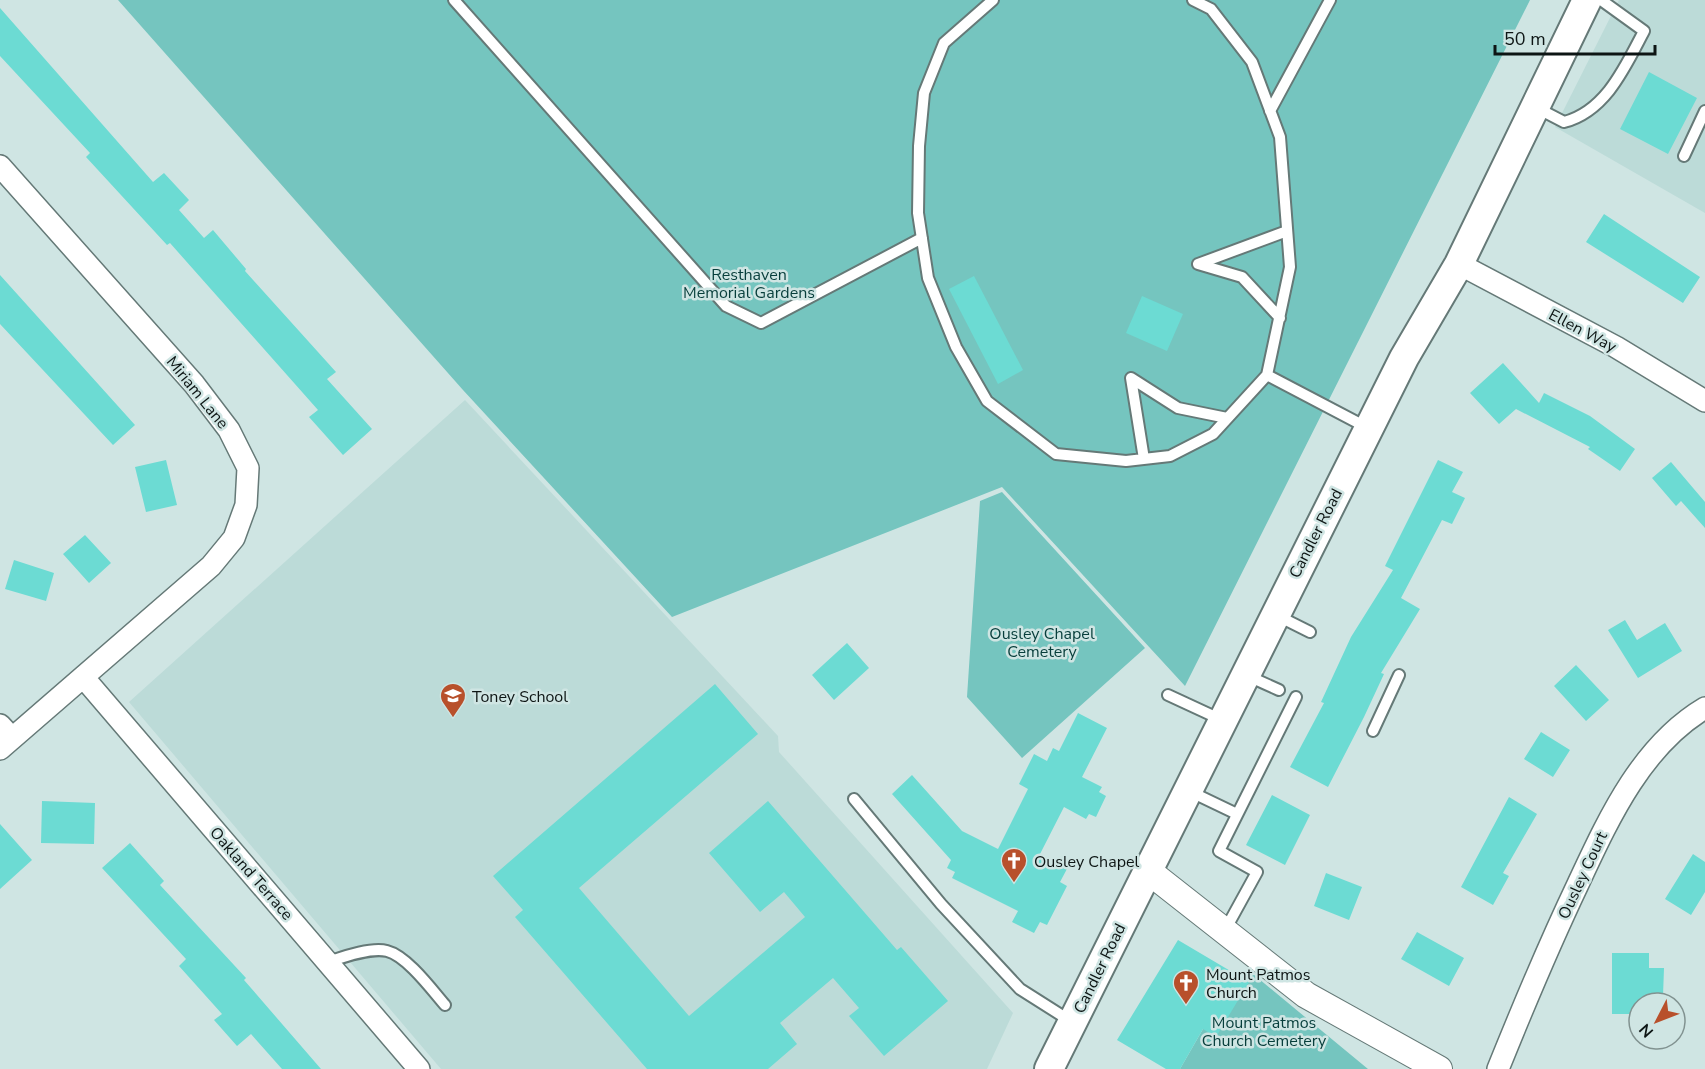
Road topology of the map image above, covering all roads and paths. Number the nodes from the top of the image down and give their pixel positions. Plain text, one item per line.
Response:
1 (454, 0) edge
2 (1194, 0) edge
3 (1330, 0) edge
4 (1587, 0) edge
5 (1601, 0) edge
6 (988, 1) edge
7 (1534, 107) junction
8 (1270, 111) junction
9 (1705, 111) edge
10 (1684, 156) dead end
11 (0, 166) edge
12 (1287, 231) junction
13 (922, 238) junction
14 (1459, 264) junction
15 (1280, 318) junction
16 (1267, 375) junction
17 (1705, 400) edge
18 (1227, 418) junction
19 (1368, 429) junction
20 (1144, 459) junction
21 (1274, 615) junction
22 (1310, 632) dead end
23 (1245, 674) junction
24 (1399, 675) dead end
25 (84, 678) junction
26 (1279, 690) dead end
27 (1168, 695) dead end
28 (1296, 697) dead end
29 (1705, 708) edge
30 (1222, 720) junction
31 (1373, 731) dead end
32 (4, 737) edge
33 (1187, 790) junction
34 (854, 799) dead end
35 (1237, 814) junction
36 (1148, 870) junction
37 (1224, 932) junction
38 (328, 962) junction
39 (445, 1005) dead end
40 (1072, 1022) junction
41 (1057, 1060) edge
42 (420, 1069) edge
43 (1439, 1069) edge
44 (1498, 1069) edge

1 - 13 lane
2 - 8 lane
3 - 8 lane
4 - 7 main road, Candler Road
5 - 7 lane
6 - 13 lane
7 - 14 main road, Candler Road
8 - 12 lane
9 - 10 lane
11 - 25 street, Miriam Lane
12 - 15 lane
12 - 15 lane
13 - 20 lane
14 - 17 street, Ellen Way
14 - 19 main road, Candler Road
15 - 16 lane
16 - 18 lane
16 - 19 lane
18 - 20 lane
18 - 20 lane
19 - 21 main road, Candler Road
21 - 22 lane
21 - 23 main road, Candler Road
23 - 26 lane
23 - 30 main road, Candler Road
24 - 31 lane
25 - 32 street, Miriam Lane
25 - 38 street, Oakland Terrace
27 - 30 lane
28 - 35 lane
29 - 44 street, Ousley Court
30 - 33 main road, Candler Road
33 - 35 lane
33 - 36 main road, Candler Road
34 - 40 lane
35 - 37 lane
36 - 37 street
36 - 40 main road, Candler Road
37 - 43 street
38 - 39 lane
38 - 42 street, Oakland Terrace
40 - 41 main road, Candler Road

